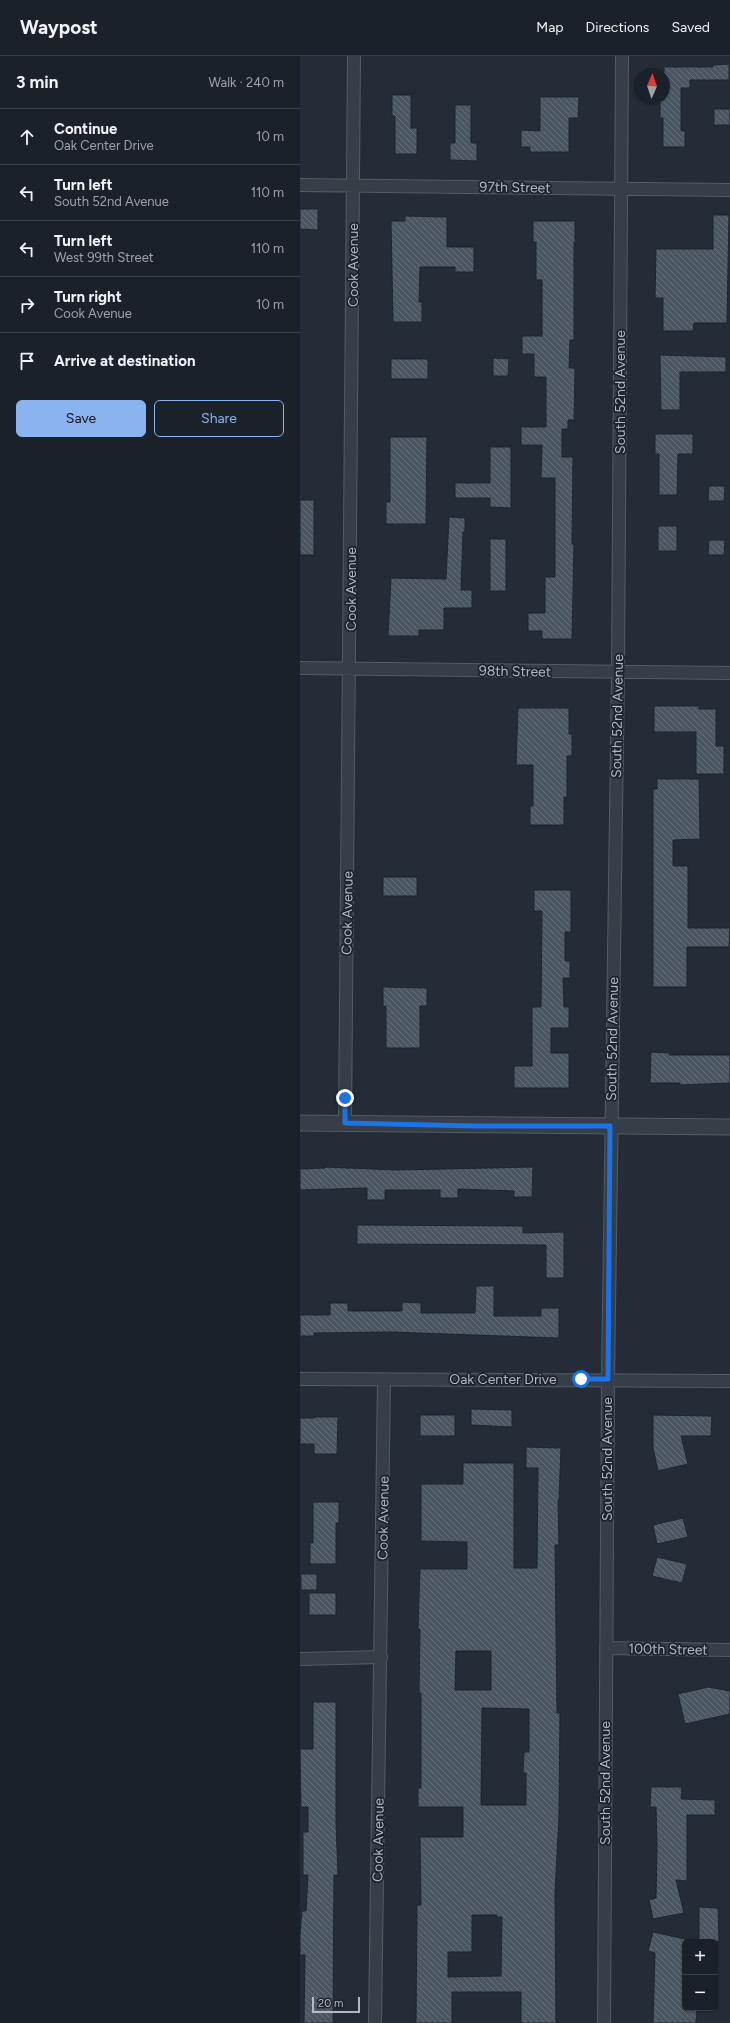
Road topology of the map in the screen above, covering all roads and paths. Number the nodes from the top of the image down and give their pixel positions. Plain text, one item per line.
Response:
1 (354, 56) edge
2 (622, 56) edge
3 (300, 184) edge
4 (354, 185) junction
5 (621, 188) junction
6 (730, 190) edge
7 (300, 668) edge
8 (350, 669) junction
9 (618, 672) junction
10 (730, 673) edge
11 (300, 1123) edge
12 (345, 1123) junction
13 (610, 1126) junction
14 (730, 1127) edge
15 (300, 1379) edge
16 (608, 1379) junction
17 (384, 1380) junction
18 (730, 1381) edge
19 (606, 1648) junction
20 (730, 1650) edge
21 (382, 1657) junction
22 (300, 1659) edge
23 (375, 2023) edge
24 (604, 2023) edge

1 - 4 street, Cook Avenue
2 - 5 street, South 52nd Avenue
3 - 4 street, 97th Street
4 - 5 street, 97th Street
4 - 8 street, Cook Avenue
5 - 6 street, 97th Street
5 - 9 street, South 52nd Avenue
7 - 8 street, 98th Street
8 - 9 street, 98th Street
8 - 12 street, Cook Avenue
9 - 10 street, 98th Street
9 - 13 street, South 52nd Avenue
11 - 12 street
12 - 13 street
13 - 14 street
13 - 16 street, South 52nd Avenue
15 - 17 street, Oak Center Drive
16 - 17 street, Oak Center Drive
16 - 18 street, Oak Center Drive
16 - 19 street, South 52nd Avenue
17 - 21 street, Cook Avenue
19 - 20 street, 100th Street
19 - 24 street, South 52nd Avenue
21 - 22 street
21 - 23 street, Cook Avenue

